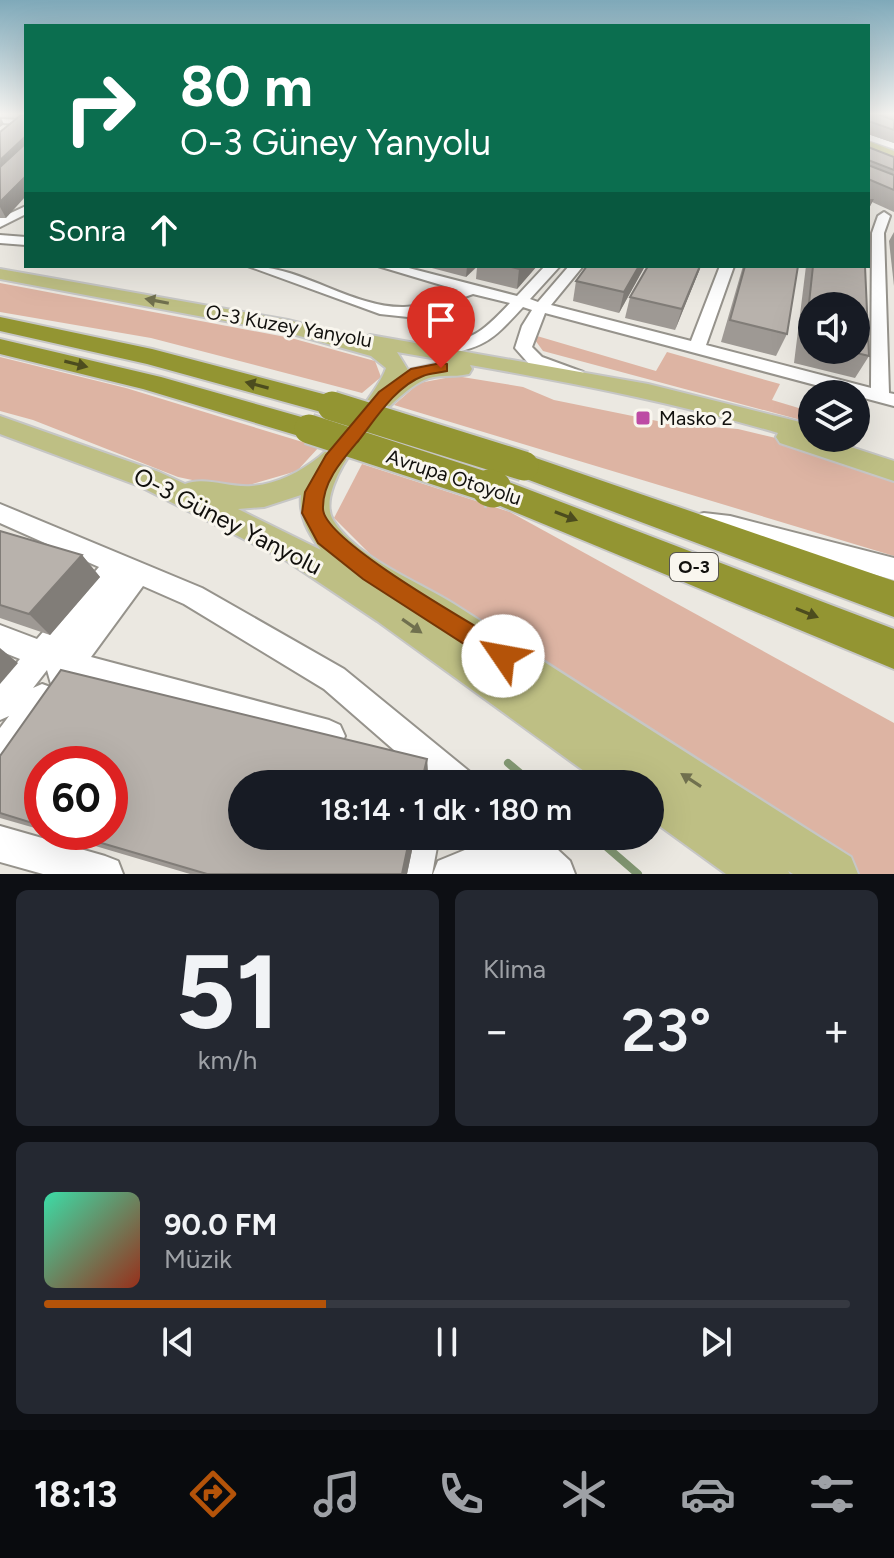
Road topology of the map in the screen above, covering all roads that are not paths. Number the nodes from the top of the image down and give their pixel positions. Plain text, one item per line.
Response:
1 (875, 155) edge
2 (894, 162) edge
3 (870, 209) edge
4 (24, 210) edge
5 (889, 218) edge
6 (0, 223) edge
7 (880, 234) edge
8 (0, 239) edge
9 (24, 241) edge
10 (261, 268) edge
11 (400, 268) edge
12 (551, 268) edge
13 (574, 268) edge
14 (726, 268) edge
15 (0, 274) edge
16 (473, 289) junction
17 (522, 302) junction
18 (543, 307) junction
19 (0, 324) edge
20 (288, 326) junction
21 (0, 346) edge
22 (697, 348) junction
23 (435, 352) junction
24 (584, 379) junction
25 (385, 396) junction
26 (887, 398) edge
27 (0, 425) edge
28 (798, 430) edge
29 (869, 452) edge
30 (332, 459) junction
31 (894, 460) edge
32 (894, 471) edge
33 (149, 479) junction
34 (0, 513) edge
35 (678, 519) junction
36 (127, 568) junction
37 (894, 569) edge
38 (894, 599) edge
39 (0, 638) edge
40 (894, 649) edge
41 (56, 660) junction
42 (0, 705) edge
43 (0, 753) edge
44 (424, 770) edge
45 (434, 770) edge
46 (618, 770) edge
47 (664, 802) edge
48 (0, 844) edge
49 (419, 850) edge
50 (532, 850) edge
51 (753, 858) edge
52 (554, 870) edge
53 (105, 874) edge
54 (414, 874) edge
55 (451, 874) edge
56 (834, 874) edge

1 - 2 main road
3 - 5 street
4 - 6 street
5 - 7 street
7 - 26 street
8 - 9 street
10 - 16 street
11 - 16 street
12 - 17 street
13 - 18 street
14 - 22 street
20 -> 15 main road, O-3 Kuzey Yanyolu
16 - 17 street
17 - 18 street
17 - 23 street
18 - 22 street
18 - 24 street
35 -> 19 highway, Avrupa Otoyolu / O-3, bridge
20 - 23 main road, O-3 Kuzey Yanyolu
20 - 25 main road
21 -> 40 highway, Avrupa Otoyolu / O-3, bridge
22 - 26 street
23 - 24 main road, O-3 Kuzey Yanyolu
24 - 28 main road, O-3 Kuzey Yanyolu
25 - 30 main road, O-3 Güney Yanyolu
25 - 32 main road
27 - 33 main road, O-3 Güney Yanyolu
29 - 31 main road
30 - 33 main road
51 -> 30 main road, O-3 Güney Yanyolu
33 -> 46 main road, O-3 Güney Yanyolu
34 - 36 street
35 - 37 street
35 - 38 highway, Avrupa Otoyolu / O-3
36 - 41 street
36 - 45 street
39 - 41 street
41 - 42 street
41 - 43 street
41 - 44 street
47 - 51 main road
48 - 53 street
49 - 54 street
50 - 52 street
51 - 56 main road
52 - 55 street

